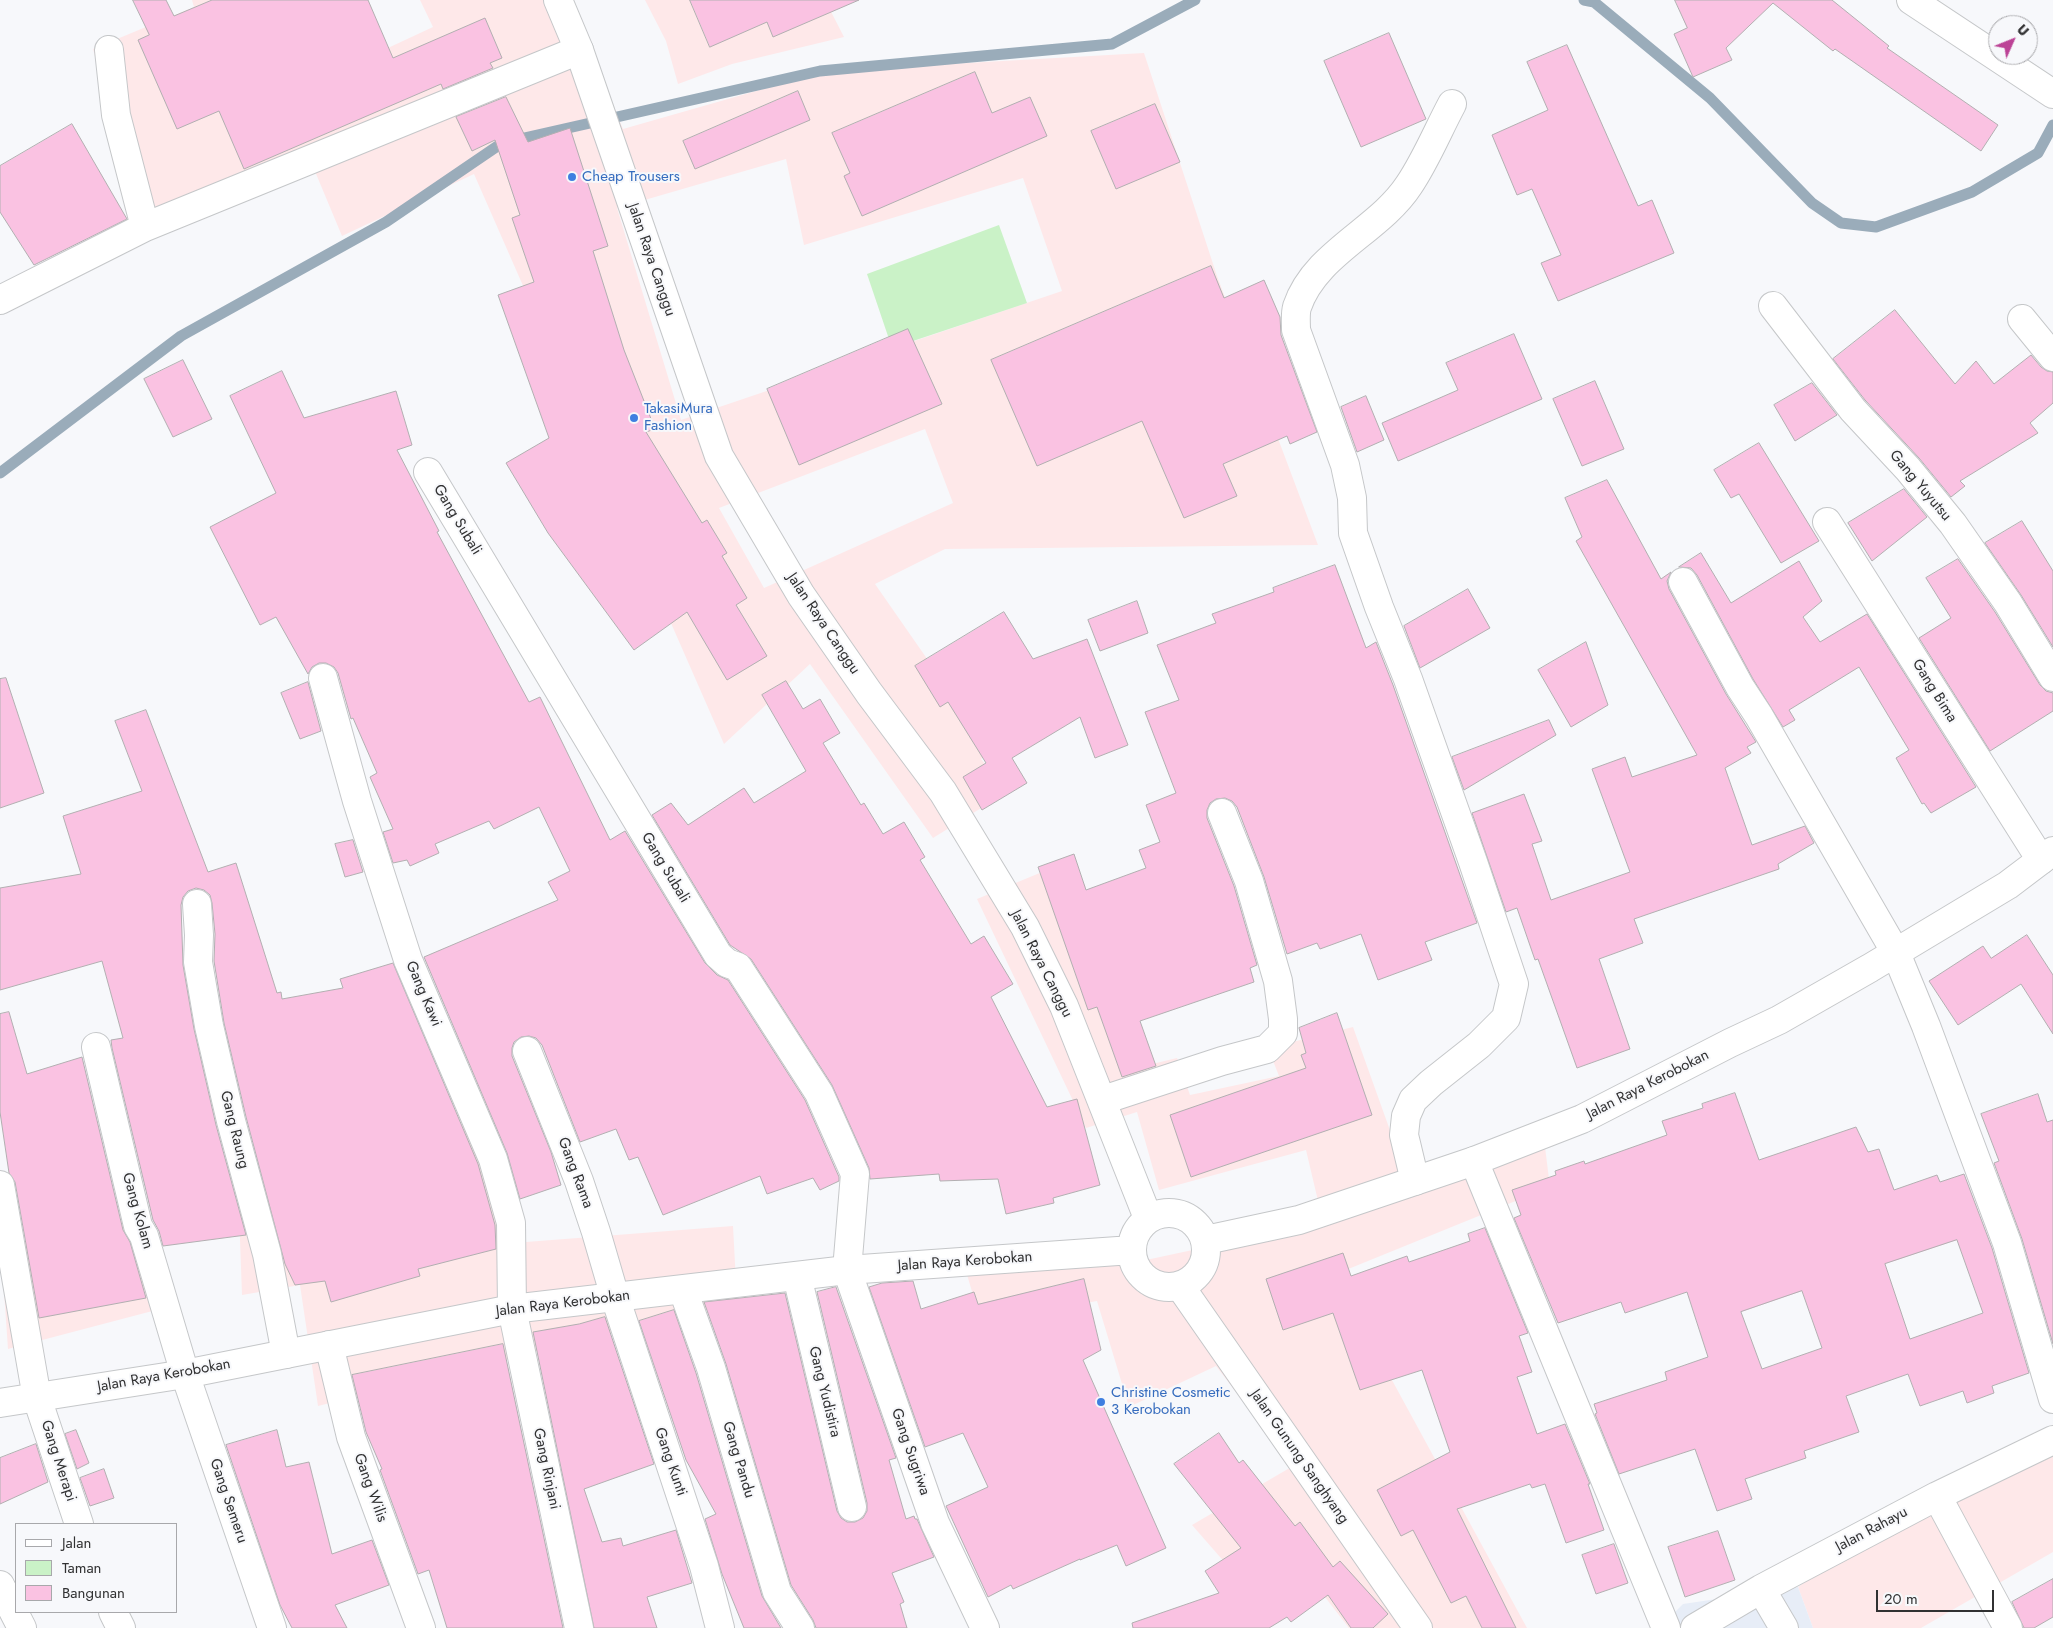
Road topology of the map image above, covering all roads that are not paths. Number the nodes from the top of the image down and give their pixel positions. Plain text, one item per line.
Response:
1 (558, 0) edge
2 (1911, 0) edge
3 (109, 50) dead end
4 (579, 50) junction
5 (2053, 94) edge
6 (1452, 104) dead end
7 (145, 227) junction
8 (0, 300) edge
9 (1773, 306) dead end
10 (2022, 318) dead end
11 (2053, 357) edge
12 (428, 472) dead end
13 (1827, 522) dead end
14 (1683, 582) dead end
15 (2053, 677) edge
16 (323, 678) dead end
17 (1222, 813) dead end
18 (2047, 856) edge
19 (197, 904) dead end
20 (1896, 953) junction
21 (96, 1047) dead end
22 (526, 1051) dead end
23 (1103, 1100) junction
24 (1474, 1161) junction
25 (1415, 1181) junction
26 (0, 1185) edge
27 (1148, 1218) junction
28 (1206, 1240) junction
29 (1132, 1250) junction
30 (847, 1270) junction
31 (797, 1276) junction
32 (1180, 1286) junction
33 (683, 1290) junction
34 (615, 1297) junction
35 (512, 1309) junction
36 (329, 1345) junction
37 (286, 1354) junction
38 (185, 1374) junction
39 (37, 1398) junction
40 (2053, 1399) edge
41 (0, 1403) edge
42 (2053, 1440) edge
43 (1937, 1496) junction
44 (852, 1507) dead end
45 (79, 1523) edge
46 (0, 1585) edge
47 (1762, 1589) junction
48 (114, 1613) edge
49 (22, 1628) edge
50 (121, 1628) edge
51 (272, 1628) edge
52 (421, 1628) edge
53 (579, 1628) edge
54 (720, 1628) edge
55 (800, 1628) edge
56 (985, 1628) edge
57 (1418, 1628) edge
58 (1666, 1628) edge
59 (1695, 1628) edge
60 (1784, 1628) edge
61 (2008, 1628) edge

1 - 4 street, Jalan Raya Canggu
2 - 5 street
3 - 7 street
4 - 7 street
4 - 23 street, Jalan Raya Canggu
6 - 25 street
7 - 8 street
9 - 15 street, Gang Yuyutsu
10 - 11 street
12 - 30 street, Gang Subali
13 - 18 street, Gang Bima
14 - 20 street
16 - 35 street, Gang Kawi
17 - 23 street
18 - 20 street, Jalan Raya Kerobokan
19 - 37 street, Gang Raung
20 - 24 street, Jalan Raya Kerobokan
20 - 40 street
21 - 38 street, Gang Kolam
22 - 34 street, Gang Rama
23 - 27 street, Jalan Raya Canggu
24 - 25 street, Jalan Raya Kerobokan
24 - 58 street
25 - 28 street, Jalan Raya Kerobokan
26 - 39 street, Gang Merapi
27 - 28 street
27 - 29 street
28 - 32 street
29 - 30 street, Jalan Raya Kerobokan
29 - 32 street
30 - 31 street, Jalan Raya Kerobokan
30 - 56 street, Gang Sugriwa
31 - 33 street, Jalan Raya Kerobokan
31 - 44 street, Gang Yudistira
32 - 57 street, Jalan Gunung Sanghyang
33 - 34 street, Jalan Raya Kerobokan
33 - 55 street, Gang Pandu
34 - 35 street, Jalan Raya Kerobokan
34 - 54 street, Gang Kunti
35 - 36 street, Jalan Raya Kerobokan
35 - 53 street, Gang Rinjani
36 - 37 street, Jalan Raya Kerobokan
36 - 52 street, Gang Wilis
37 - 38 street, Jalan Raya Kerobokan
38 - 39 street, Jalan Raya Kerobokan
38 - 51 street, Gang Semeru
39 - 41 street, Jalan Raya Kerobokan
39 - 45 street, Gang Merapi
42 - 43 street, Jalan Rahayu
43 - 47 street, Jalan Rahayu
43 - 61 street
46 - 49 street
47 - 59 street, Jalan Rahayu
47 - 60 street
48 - 50 street

